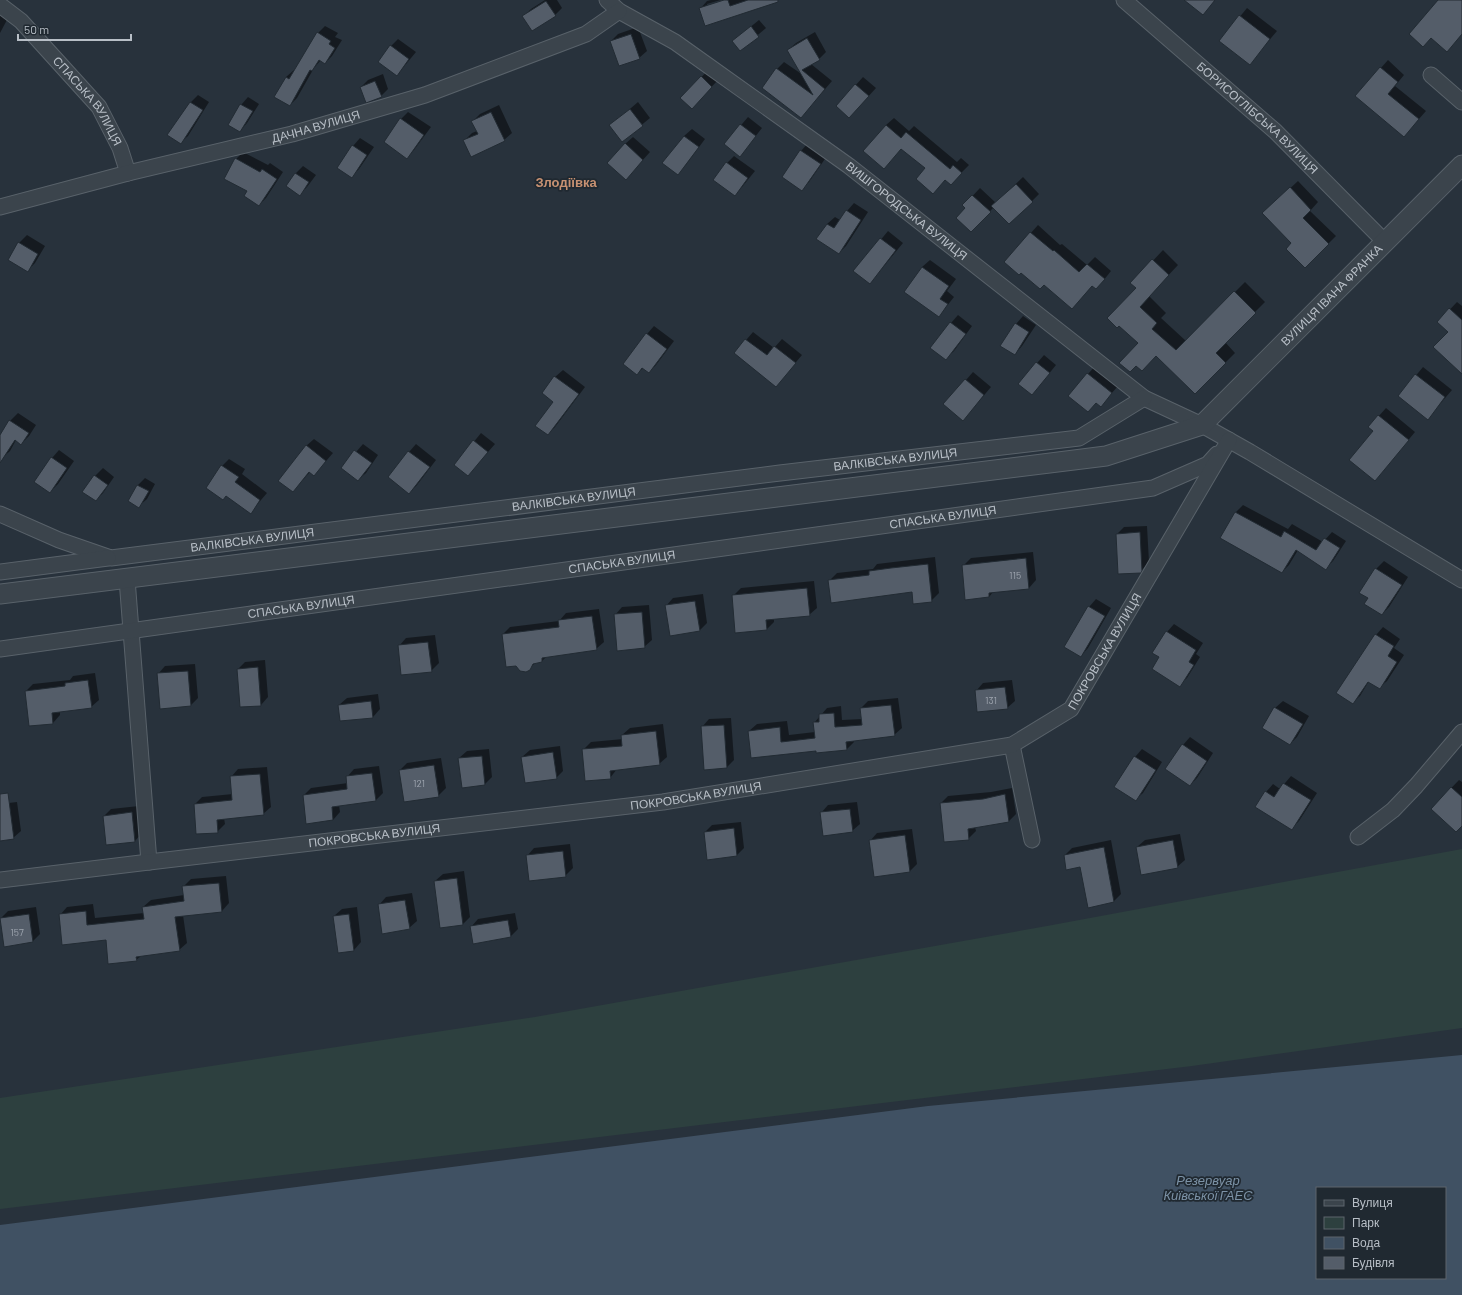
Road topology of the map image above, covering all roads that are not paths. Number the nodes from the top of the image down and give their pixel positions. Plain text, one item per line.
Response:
1 (607, 0) edge
2 (1124, 0) edge
3 (0, 5) edge
4 (620, 11) junction
5 (1431, 75) dead end
6 (1462, 102) edge
7 (1462, 165) edge
8 (128, 173) junction
9 (0, 208) edge
10 (1386, 242) junction
11 (1144, 398) junction
12 (1202, 425) junction
13 (1229, 440) junction
14 (964, 452) junction
15 (967, 473) junction
16 (485, 511) junction
17 (0, 514) edge
18 (488, 533) junction
19 (111, 558) junction
20 (0, 572) edge
21 (127, 579) junction
22 (1462, 580) edge
23 (0, 594) edge
24 (132, 631) junction
25 (0, 649) edge
26 (1462, 732) edge
27 (1012, 745) junction
28 (1358, 837) dead end
29 (1032, 840) dead end
30 (149, 862) junction
31 (0, 880) edge

1 - 4 street, ВИШГОРОДСЬКА ВУЛИЦЯ
2 - 10 street, БОРИСОГЛІБСЬКА ВУЛИЦЯ
3 - 8 street, СПАСЬКА ВУЛИЦЯ
4 - 8 street, ДАЧНА ВУЛИЦЯ
4 - 11 street, ВИШГОРОДСЬКА ВУЛИЦЯ
5 - 6 street
7 - 10 street, ВУЛИЦЯ ІВАНА ФРАНКА
8 - 9 street, ДАЧНА ВУЛИЦЯ
10 - 12 street, ВУЛИЦЯ ІВАНА ФРАНКА
11 - 12 street, ВИШГОРОДСЬКА ВУЛИЦЯ
11 - 14 street, ВАЛКІВСЬКА ВУЛИЦЯ
12 - 13 street, ВИШГОРОДСЬКА ВУЛИЦЯ
12 - 15 street
13 - 22 street, ВИШГОРОДСЬКА ВУЛИЦЯ
13 - 24 street, СПАСЬКА ВУЛИЦЯ
13 - 27 street, ПОКРОВСЬКА ВУЛИЦЯ
14 - 15 street
14 - 16 street, ВАЛКІВСЬКА ВУЛИЦЯ
15 - 18 street
16 - 18 street
16 - 19 street, ВАЛКІВСЬКА ВУЛИЦЯ
17 - 19 street, ВАЛКІВСЬКА ВУЛИЦЯ
18 - 21 street
19 - 20 street
21 - 23 street
21 - 24 street
24 - 25 street, СПАСЬКА ВУЛИЦЯ
24 - 30 street
26 - 28 street
27 - 29 street
27 - 30 street, ПОКРОВСЬКА ВУЛИЦЯ
30 - 31 street, ПОКРОВСЬКА ВУЛИЦЯ

